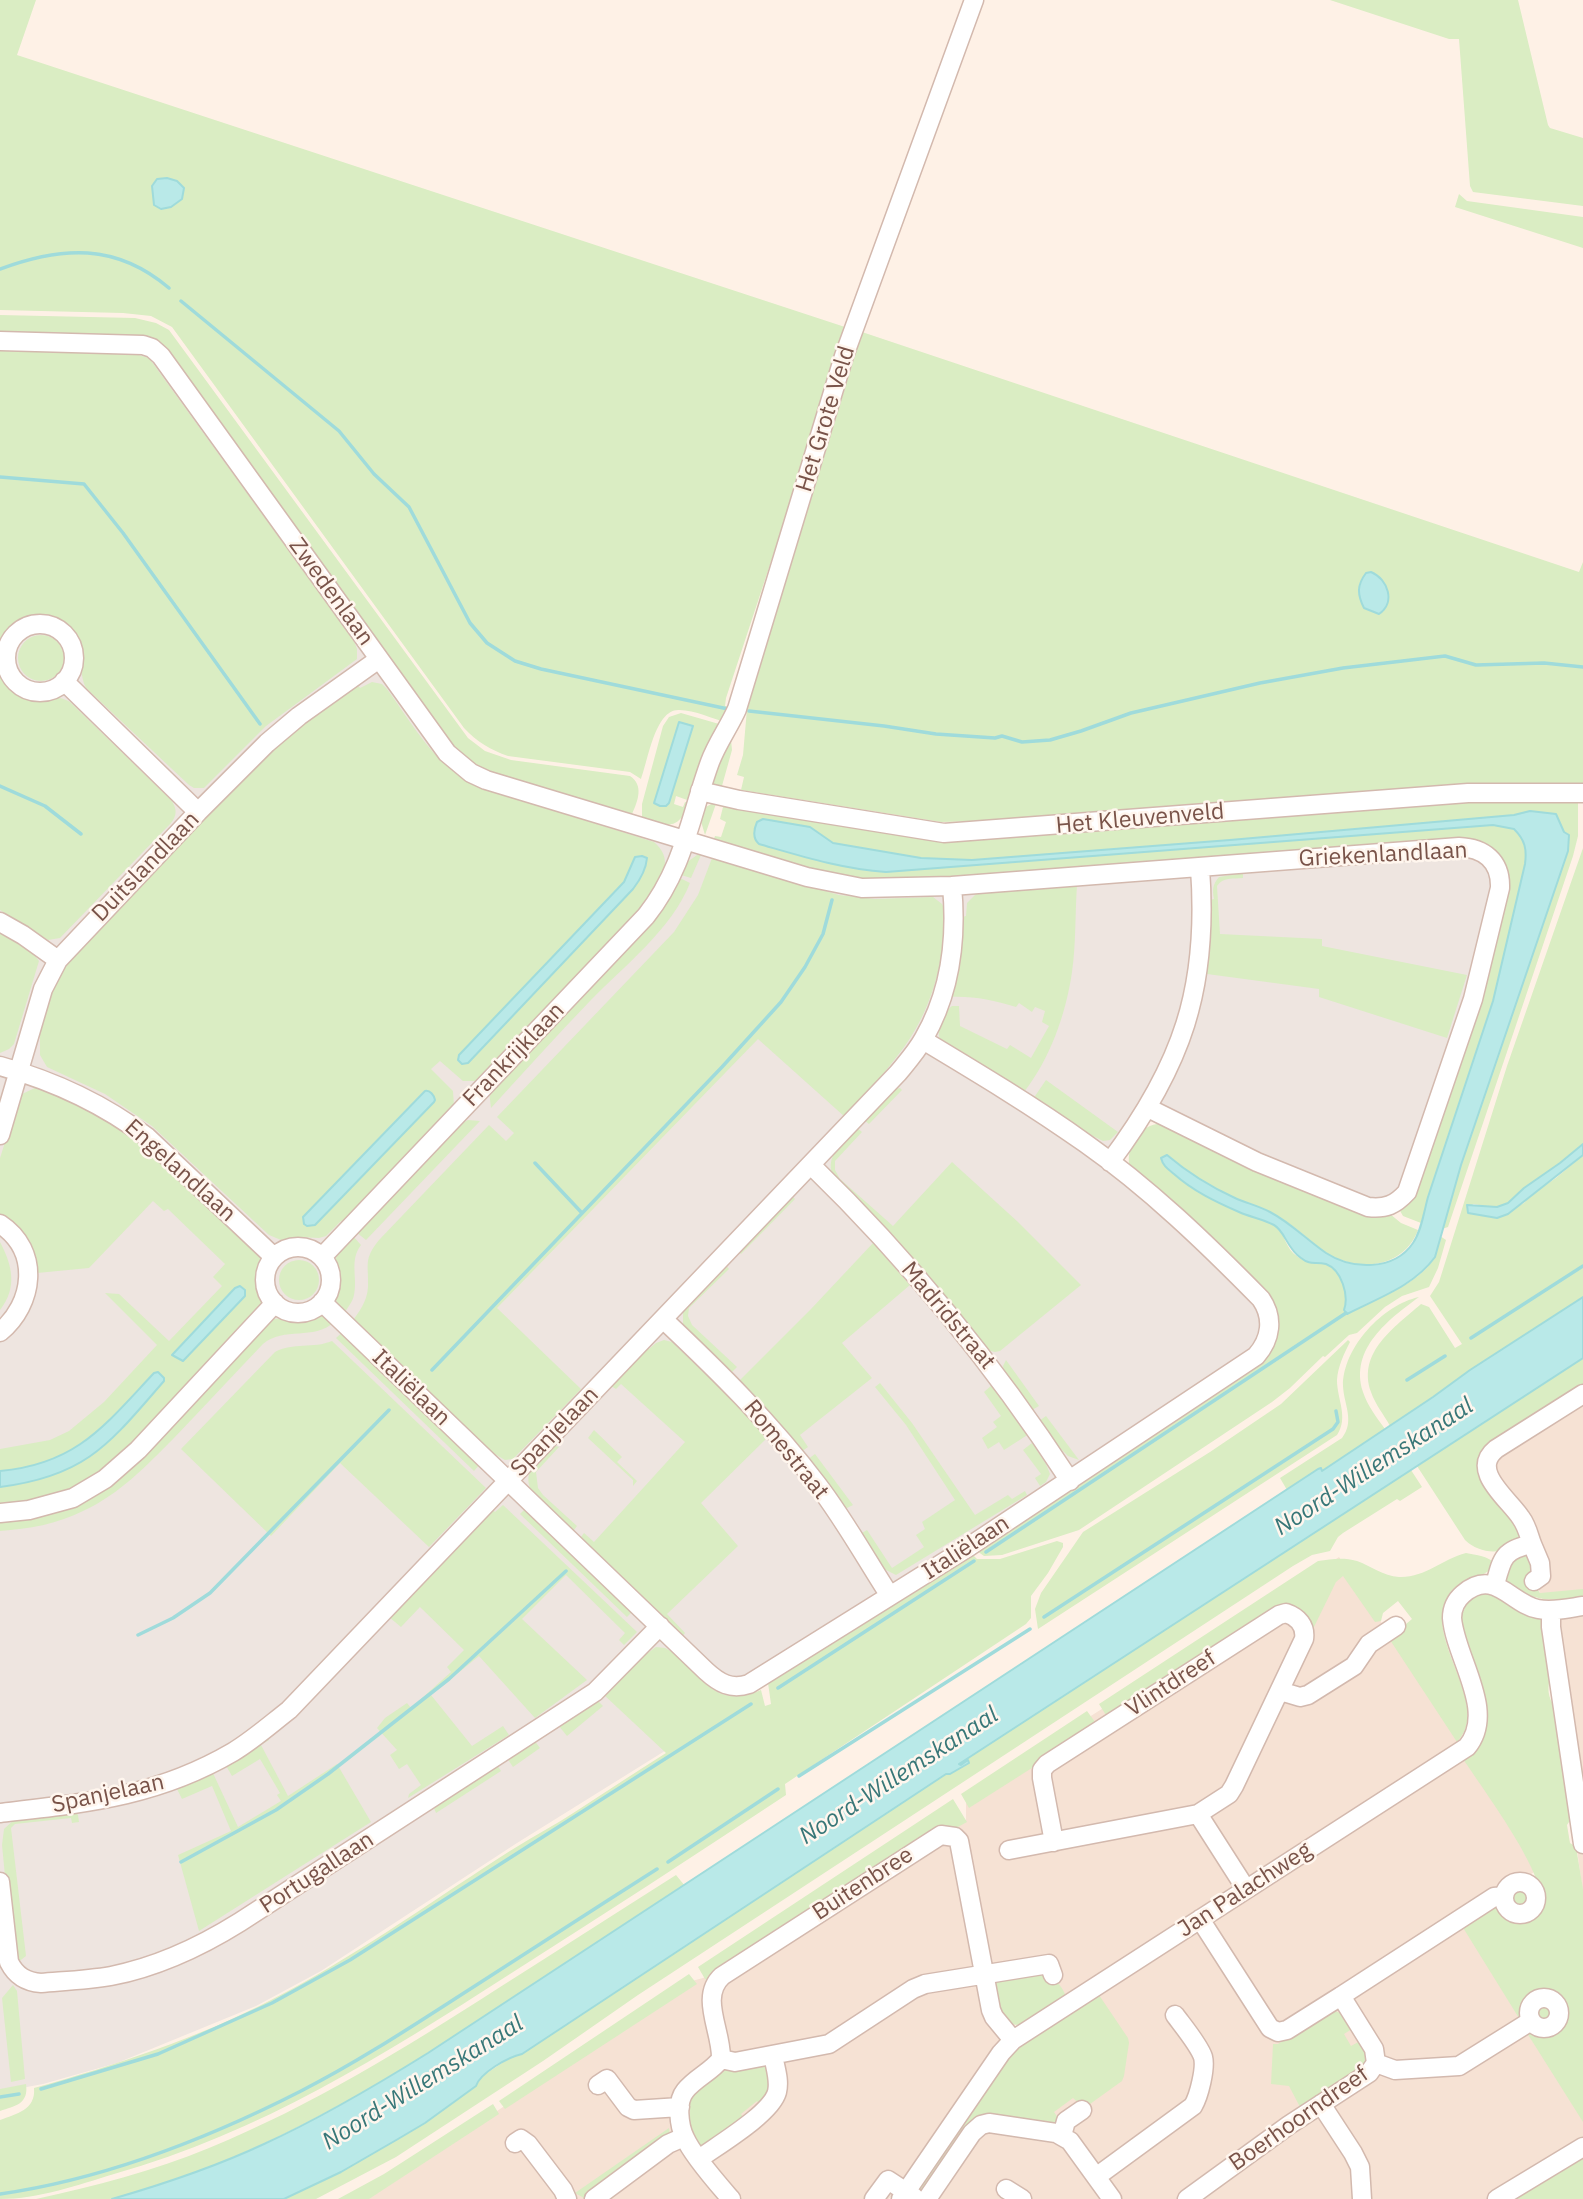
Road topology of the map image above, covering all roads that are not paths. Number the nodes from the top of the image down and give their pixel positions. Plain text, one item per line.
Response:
1 (974, 0) edge
2 (0, 341) edge
3 (379, 659) junction
4 (64, 681) dead end
5 (700, 791) junction
6 (1583, 793) edge
7 (198, 812) junction
8 (686, 840) junction
9 (1200, 868) junction
10 (953, 886) junction
11 (0, 922) edge
12 (58, 960) junction
13 (923, 1040) junction
14 (0, 1066) edge
15 (19, 1071) junction
16 (1149, 1108) junction
17 (0, 1135) edge
18 (1110, 1162) junction
19 (811, 1165) junction
20 (0, 1224) edge
21 (274, 1257) junction
22 (322, 1257) junction
23 (322, 1302) junction
24 (275, 1303) junction
25 (663, 1319) junction
26 (0, 1332) edge
27 (1583, 1394) edge
28 (508, 1480) junction
29 (1070, 1480) junction
30 (0, 1513) edge
31 (1532, 1544) junction
32 (1534, 1581) dead end
33 (1495, 1585) junction
34 (890, 1596) junction
35 (1583, 1606) edge
36 (1551, 1610) junction
37 (660, 1626) junction
38 (1388, 1627) dead end
39 (1280, 1691) junction
40 (1577, 1754) edge
41 (0, 1813) edge
42 (1198, 1814) junction
43 (1054, 1842) junction
44 (1583, 1844) edge
45 (1009, 1850) dead end
46 (0, 1882) edge
47 (1246, 1889) junction
48 (1504, 1896) dead end
49 (1200, 1919) junction
50 (1055, 1967) dead end
51 (984, 1975) junction
52 (1341, 1996) junction
53 (1175, 2015) dead end
54 (1531, 2021) dead end
55 (1013, 2040) junction
56 (773, 2054) junction
57 (721, 2059) junction
58 (1376, 2063) junction
59 (598, 2085) dead end
60 (1321, 2104) junction
61 (680, 2107) junction
62 (1082, 2110) dead end
63 (1062, 2136) junction
64 (684, 2137) junction
65 (515, 2143) dead end
66 (1583, 2147) edge
67 (699, 2159) junction
68 (1096, 2177) junction
69 (1006, 2189) dead end
70 (908, 2196) edge
71 (567, 2199) edge
72 (594, 2199) edge
73 (731, 2199) edge
74 (874, 2199) edge
75 (927, 2199) edge
76 (1022, 2199) edge
77 (1112, 2199) edge
78 (1187, 2199) edge
79 (1362, 2199) edge
80 (1497, 2199) edge

1 - 5 street, Het Grote Veld
2 - 3 street, Zwedenlaan
3 - 7 street, Duitslandlaan
3 - 8 street, Zwedenlaan
4 - 7 street
5 - 6 street, Het Kleuvenveld
5 - 8 street, Het Grote Veld
7 - 12 street, Duitslandlaan
8 - 10 street, Griekenlandlaan
8 - 22 street, Frankrijklaan
9 - 10 street, Griekenlandlaan
9 - 16 street
9 - 16 street, Griekenlandlaan
10 - 13 street, Spanjelaan
11 - 12 street
12 - 15 street, Duitslandlaan
13 - 18 street, Italiëlaan
13 - 19 street, Spanjelaan
14 - 15 street, Engelandlaan
15 - 17 street, Duitslandlaan
15 - 21 street, Engelandlaan
16 - 18 street
18 - 29 street, Italiëlaan
19 - 25 street, Spanjelaan
19 - 29 street, Madridstraat
20 - 26 street
21 - 22 street
21 - 24 street
22 - 23 street
23 - 24 street
23 - 28 street, Italiëlaan
24 - 30 street
25 - 28 street, Spanjelaan
25 - 34 street, Romestraat
27 - 31 street
28 - 37 street, Italiëlaan
28 - 41 street, Spanjelaan
29 - 34 street, Italiëlaan
31 - 32 street
31 - 33 street
33 - 36 street
33 - 47 street, Jan Palachweg
34 - 37 street, Italiëlaan
35 - 36 street
36 - 40 street
37 - 46 street, Portugallaan
38 - 39 street
39 - 42 street, Vlintdreef
39 - 43 street, Vlintdreef
40 - 44 street
42 - 43 street, Vlintdreef
42 - 47 street
43 - 45 street, Vlintdreef
47 - 49 street, Jan Palachweg
48 - 52 street
49 - 52 street
49 - 55 street, Jan Palachweg
50 - 51 street
51 - 55 street, Buitenbree
51 - 56 street
51 - 57 street, Buitenbree
52 - 58 street, Boerhoorndreef
53 - 68 street
54 - 58 street, Boerhoorndreef
55 - 70 street, Jan Palachweg
56 - 57 street
56 - 67 street
57 - 61 street
58 - 60 street, Boerhoorndreef
59 - 61 street
60 - 78 street, Boerhoorndreef
60 - 79 street
61 - 64 street
62 - 63 street
63 - 68 street
63 - 75 street
64 - 67 street
64 - 72 street
65 - 71 street
66 - 80 street
67 - 73 street
68 - 77 street
69 - 76 street
70 - 74 street, Jan Palachweg

